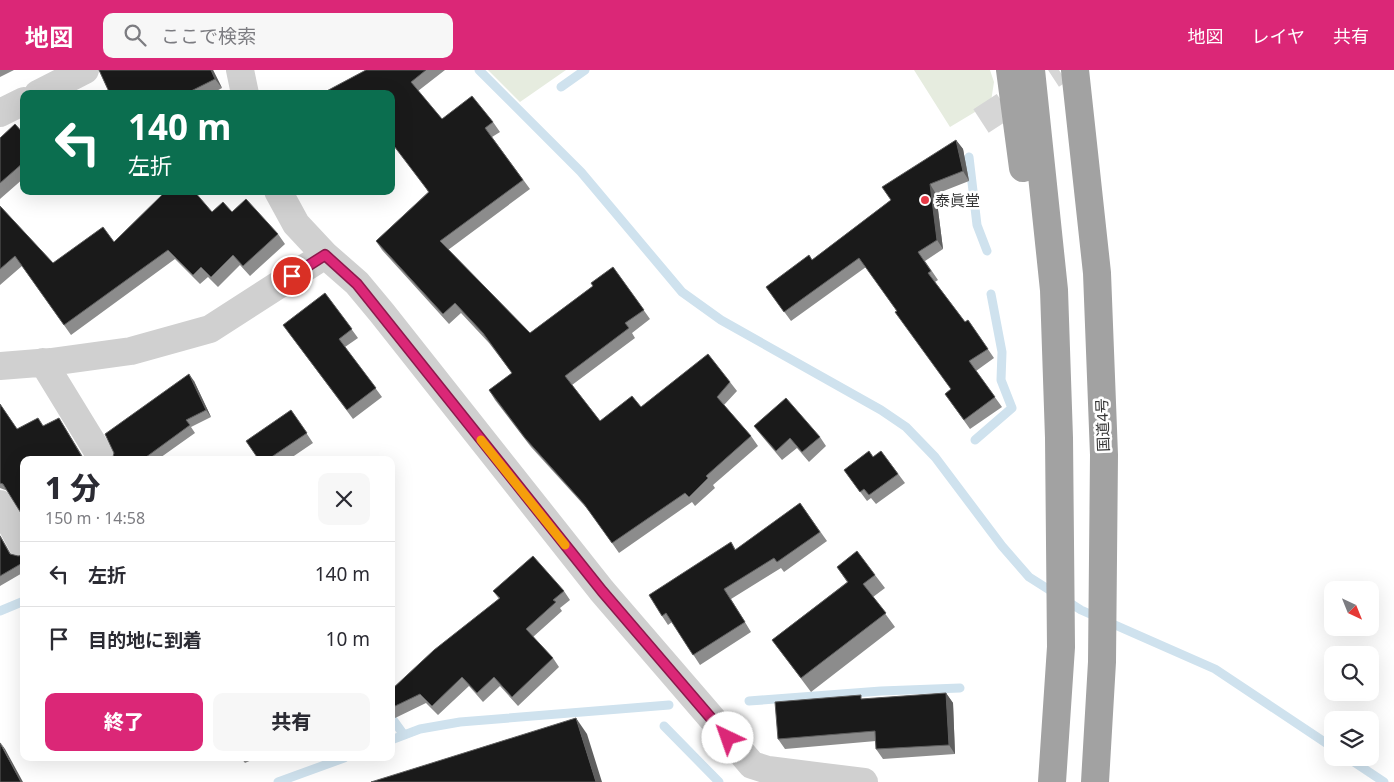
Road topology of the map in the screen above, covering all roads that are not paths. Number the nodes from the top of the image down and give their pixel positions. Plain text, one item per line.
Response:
1 (85, 70) edge
2 (240, 70) edge
3 (1010, 70) edge
4 (1031, 70) edge
5 (1075, 70) edge
6 (46, 90) edge
7 (244, 90) edge
8 (20, 103) edge
9 (0, 113) edge
10 (280, 195) edge
11 (325, 255) junction
12 (1054, 290) junction
13 (44, 362) junction
14 (0, 366) edge
15 (102, 456) edge
16 (0, 504) edge
17 (20, 541) edge
18 (864, 782) edge
19 (1052, 782) edge
20 (1095, 782) edge

1 - 6 street
2 - 7 street
3 - 12 highway
4 - 12 highway
5 - 20 highway, 国道4号
8 - 9 street
10 - 11 street
11 - 13 street
11 - 18 street
12 - 19 highway
13 - 14 street
13 - 15 street
16 - 17 street

